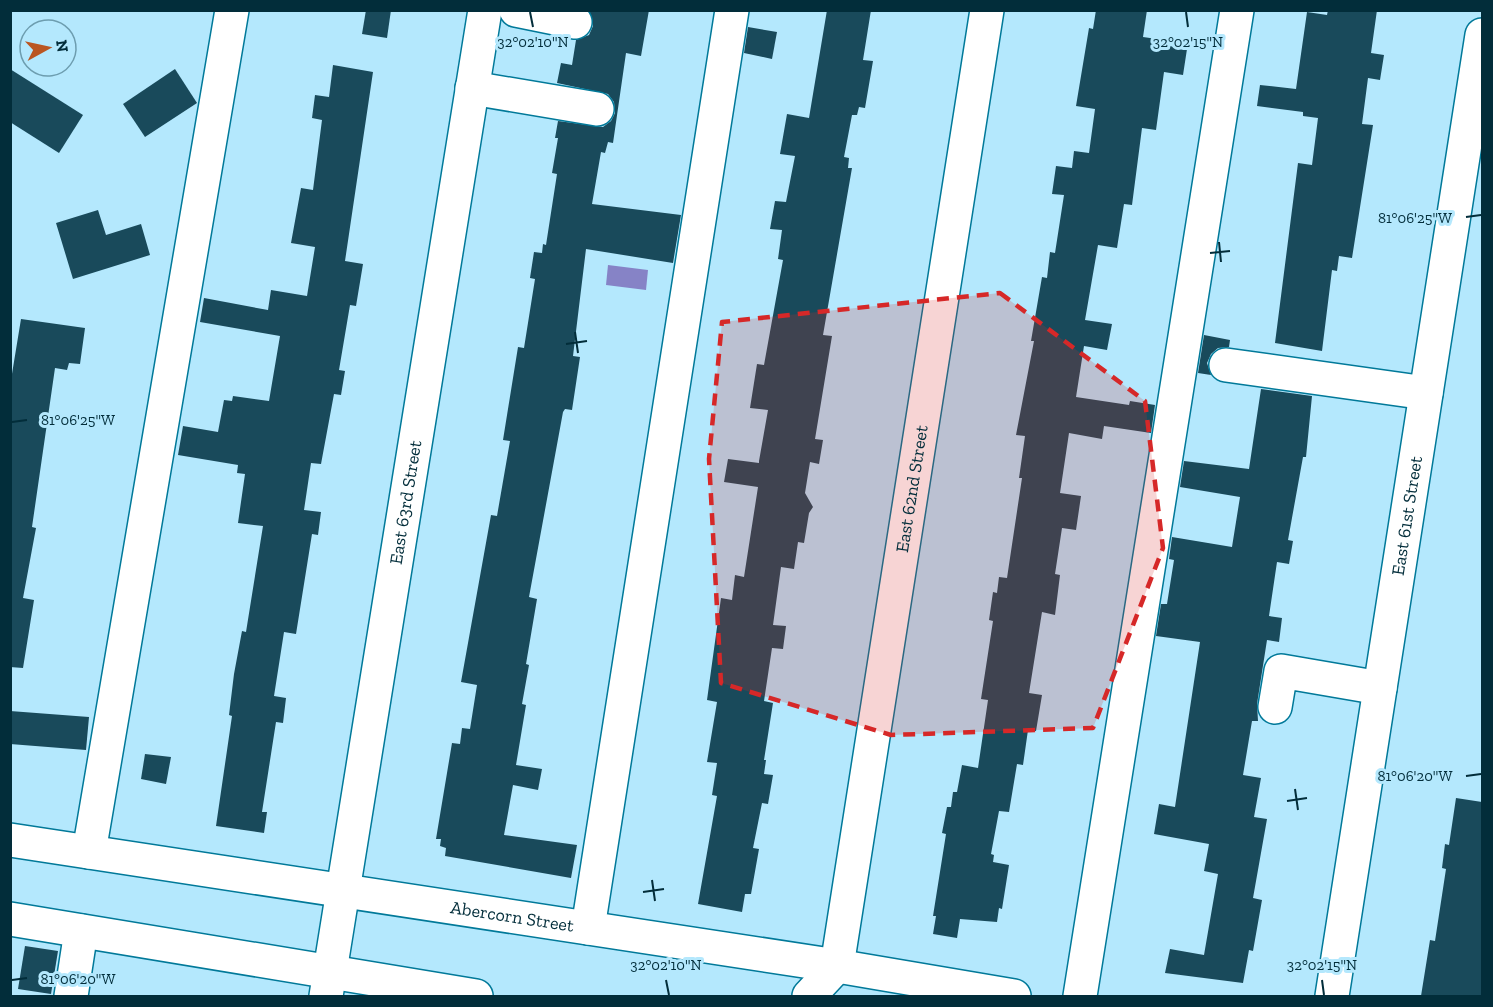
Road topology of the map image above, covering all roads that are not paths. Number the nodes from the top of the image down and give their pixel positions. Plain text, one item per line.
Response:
1 (232, 10) edge
2 (484, 10) edge
3 (516, 10) edge
4 (732, 10) edge
5 (987, 10) edge
6 (1237, 10) edge
7 (575, 22) dead end
8 (1482, 35) edge
9 (472, 88) junction
10 (597, 109) dead end
11 (1226, 365) dead end
12 (1426, 393) junction
13 (1380, 688) junction
14 (1275, 707) dead end
15 (10, 840) edge
16 (89, 852) junction
17 (344, 891) junction
18 (10, 920) edge
19 (588, 928) junction
20 (81, 931) junction
21 (837, 966) junction
22 (910, 980) junction
23 (328, 984) edge
24 (70, 996) edge
25 (476, 996) edge
26 (809, 996) edge
27 (881, 996) edge
28 (1014, 996) edge
29 (1080, 996) edge
30 (1332, 996) edge

1 - 16 street
2 - 9 street, East 63rd Street
3 - 7 street
4 - 19 street
5 - 21 street, East 62nd Street
6 - 29 street
8 - 12 street, East 61st Street
9 - 10 street
9 - 17 street, East 63rd Street
11 - 12 street
12 - 13 street, East 61st Street
13 - 14 street
13 - 30 street, East 61st Street
15 - 16 street, Abercorn Street
16 - 17 street, Abercorn Street
17 - 19 street, Abercorn Street
17 - 23 street, East 63rd Street
18 - 20 street
19 - 21 street, Abercorn Street
20 - 23 street
20 - 24 street
21 - 22 street, Abercorn Street
21 - 26 street
22 - 27 street
22 - 28 street, Abercorn Street
23 - 25 street

